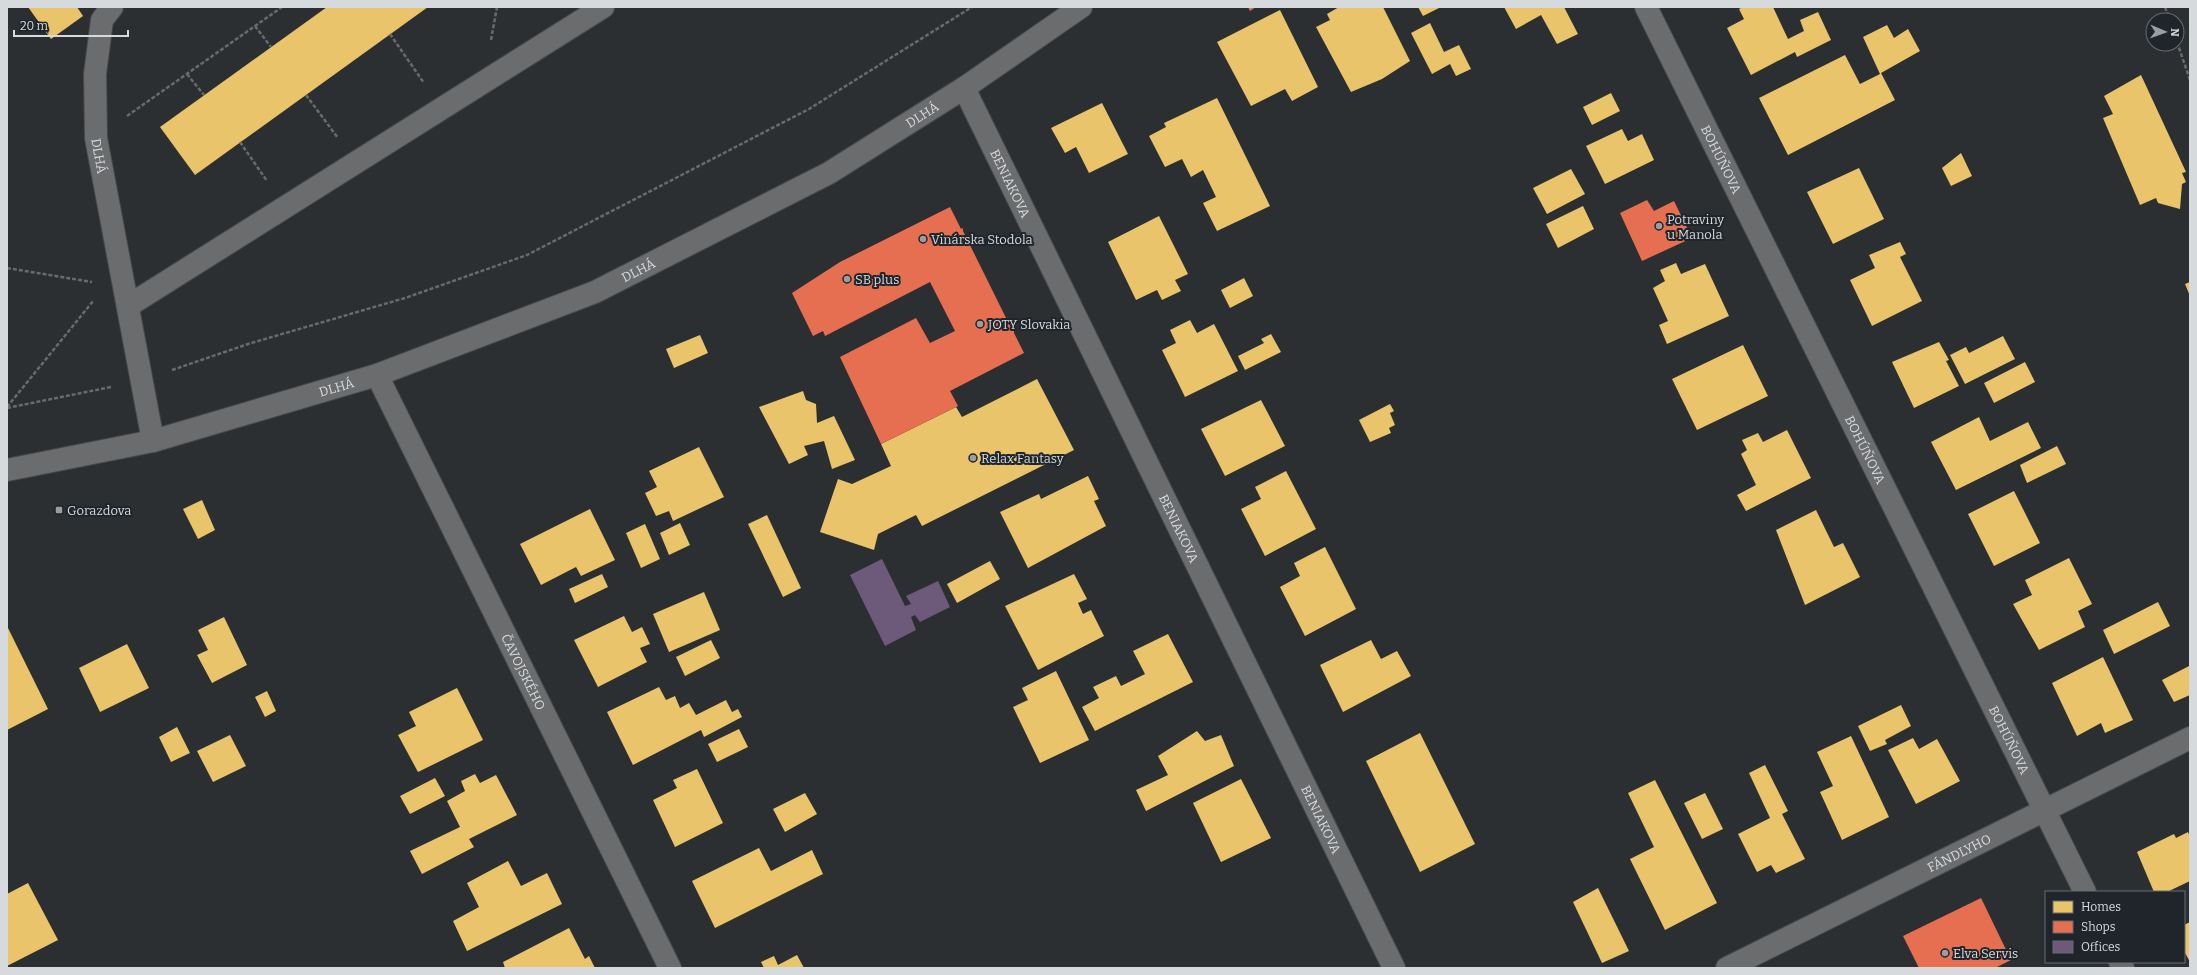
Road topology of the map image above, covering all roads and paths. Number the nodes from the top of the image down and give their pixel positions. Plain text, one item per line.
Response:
1 (112, 7) edge
2 (282, 7) edge
3 (604, 7) edge
4 (972, 7) edge
5 (1080, 7) edge
6 (1646, 7) edge
7 (255, 26) junction
8 (390, 34) dead end
9 (271, 47) dead end
10 (2180, 52) edge
11 (187, 74) junction
12 (2190, 80) edge
13 (964, 88) junction
14 (429, 89) dead end
15 (204, 95) dead end
16 (306, 95) dead end
17 (96, 138) junction
18 (240, 142) dead end
19 (342, 143) dead end
20 (271, 186) dead end
21 (7, 268) edge
22 (114, 282) junction
23 (128, 306) junction
24 (377, 375) junction
25 (141, 381) junction
26 (7, 407) edge
27 (153, 441) junction
28 (7, 470) edge
29 (2190, 738) edge
30 (2045, 810) junction
31 (2085, 891) edge
32 (670, 968) edge
33 (1394, 968) edge
34 (1727, 968) edge

1 - 17 street, DLHÁ
2 - 7 path
3 - 23 street
4 - 25 path
5 - 13 street, DLHÁ
6 - 30 street, BOHÚŇOVA
7 - 9 path
7 - 11 path
8 - 14 path
10 - 12 path
11 - 15 path
11 - 17 path
13 - 24 street, DLHÁ
13 - 33 street, BENIAKOVA
16 - 19 path
17 - 22 street, DLHÁ
18 - 20 path
21 - 22 path
22 - 23 street, DLHÁ
22 - 26 path
23 - 25 street, DLHÁ
24 - 27 street, DLHÁ
24 - 32 street, ČAVOJSKÉHO
25 - 26 path
25 - 27 street, DLHÁ
27 - 28 street, DLHÁ
29 - 30 street, FÁNDLYHO
30 - 31 street, BOHÚŇOVA
30 - 34 street, FÁNDLYHO

